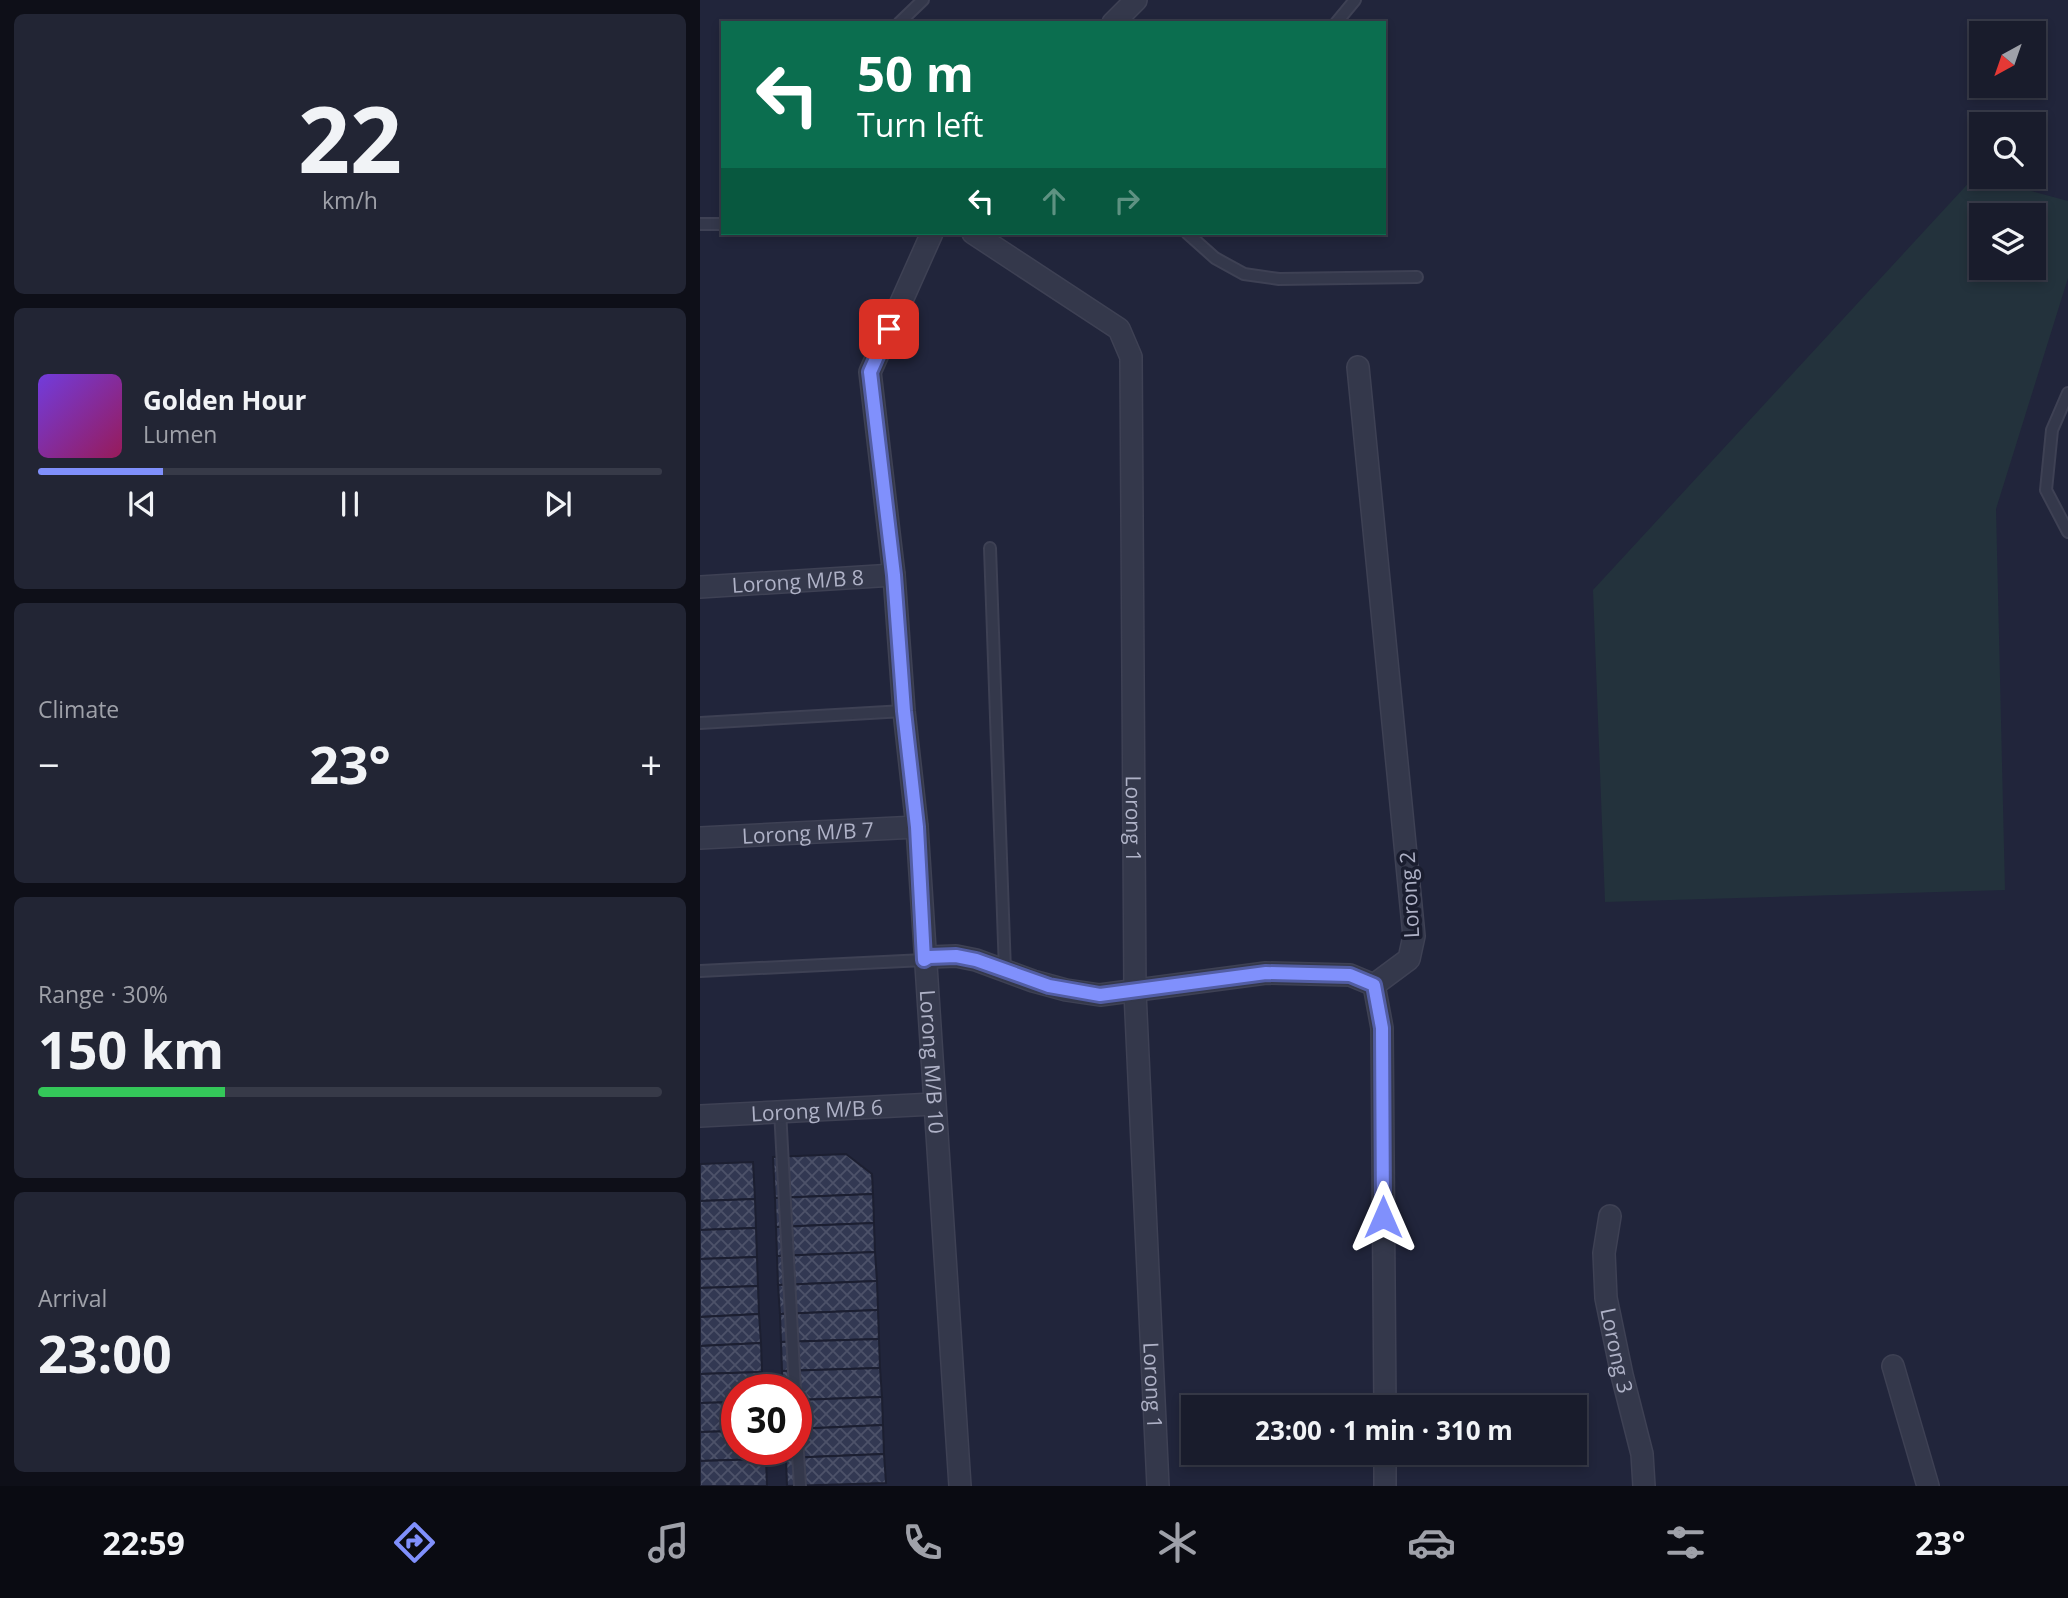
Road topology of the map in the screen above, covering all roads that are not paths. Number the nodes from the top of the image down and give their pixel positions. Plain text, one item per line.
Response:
1 (923, 0) edge
2 (1354, 0) edge
3 (901, 21) edge
4 (1338, 21) edge
5 (700, 224) edge
6 (721, 224) edge
7 (931, 235) edge
8 (977, 235) edge
9 (1189, 235) edge
10 (1417, 277) dead end
11 (1358, 367) dead end
12 (2068, 393) edge
13 (2068, 532) edge
14 (990, 548) dead end
15 (894, 575) junction
16 (700, 587) edge
17 (904, 711) junction
18 (700, 723) edge
19 (917, 827) junction
20 (700, 838) edge
21 (924, 960) junction
22 (700, 971) edge
23 (1005, 971) junction
24 (1374, 985) junction
25 (1135, 992) junction
26 (934, 1104) junction
27 (780, 1110) junction
28 (700, 1116) edge
29 (1610, 1216) dead end
30 (1894, 1366) dead end
31 (793, 1374) edge
32 (1384, 1395) edge
33 (799, 1465) edge
34 (1385, 1465) edge
35 (800, 1486) edge
36 (960, 1486) edge
37 (1158, 1486) edge
38 (1385, 1486) edge
39 (1644, 1486) edge
40 (1928, 1486) edge

1 - 3 lane
2 - 4 lane
5 - 6 lane
7 - 15 street, Lorong M/B 10
8 - 25 street, Lorong 1
9 - 10 lane
11 - 24 street, Lorong 2
12 - 13 lane
14 - 23 lane
15 - 16 street, Lorong M/B 8
15 - 17 street, Lorong M/B 10
17 - 18 lane
17 - 19 street, Lorong M/B 10
19 - 20 street, Lorong M/B 7
19 - 21 street, Lorong M/B 10
21 - 22 lane
21 - 23 street
21 - 26 street, Lorong M/B 10
23 - 25 street
24 - 25 street
24 - 32 street
25 - 37 street, Lorong 1
26 - 27 street, Lorong M/B 6
26 - 36 street, Lorong M/B 10
27 - 28 street, Lorong M/B 6
27 - 31 lane
29 - 39 street, Lorong 3
30 - 40 street
33 - 35 lane
34 - 38 street

